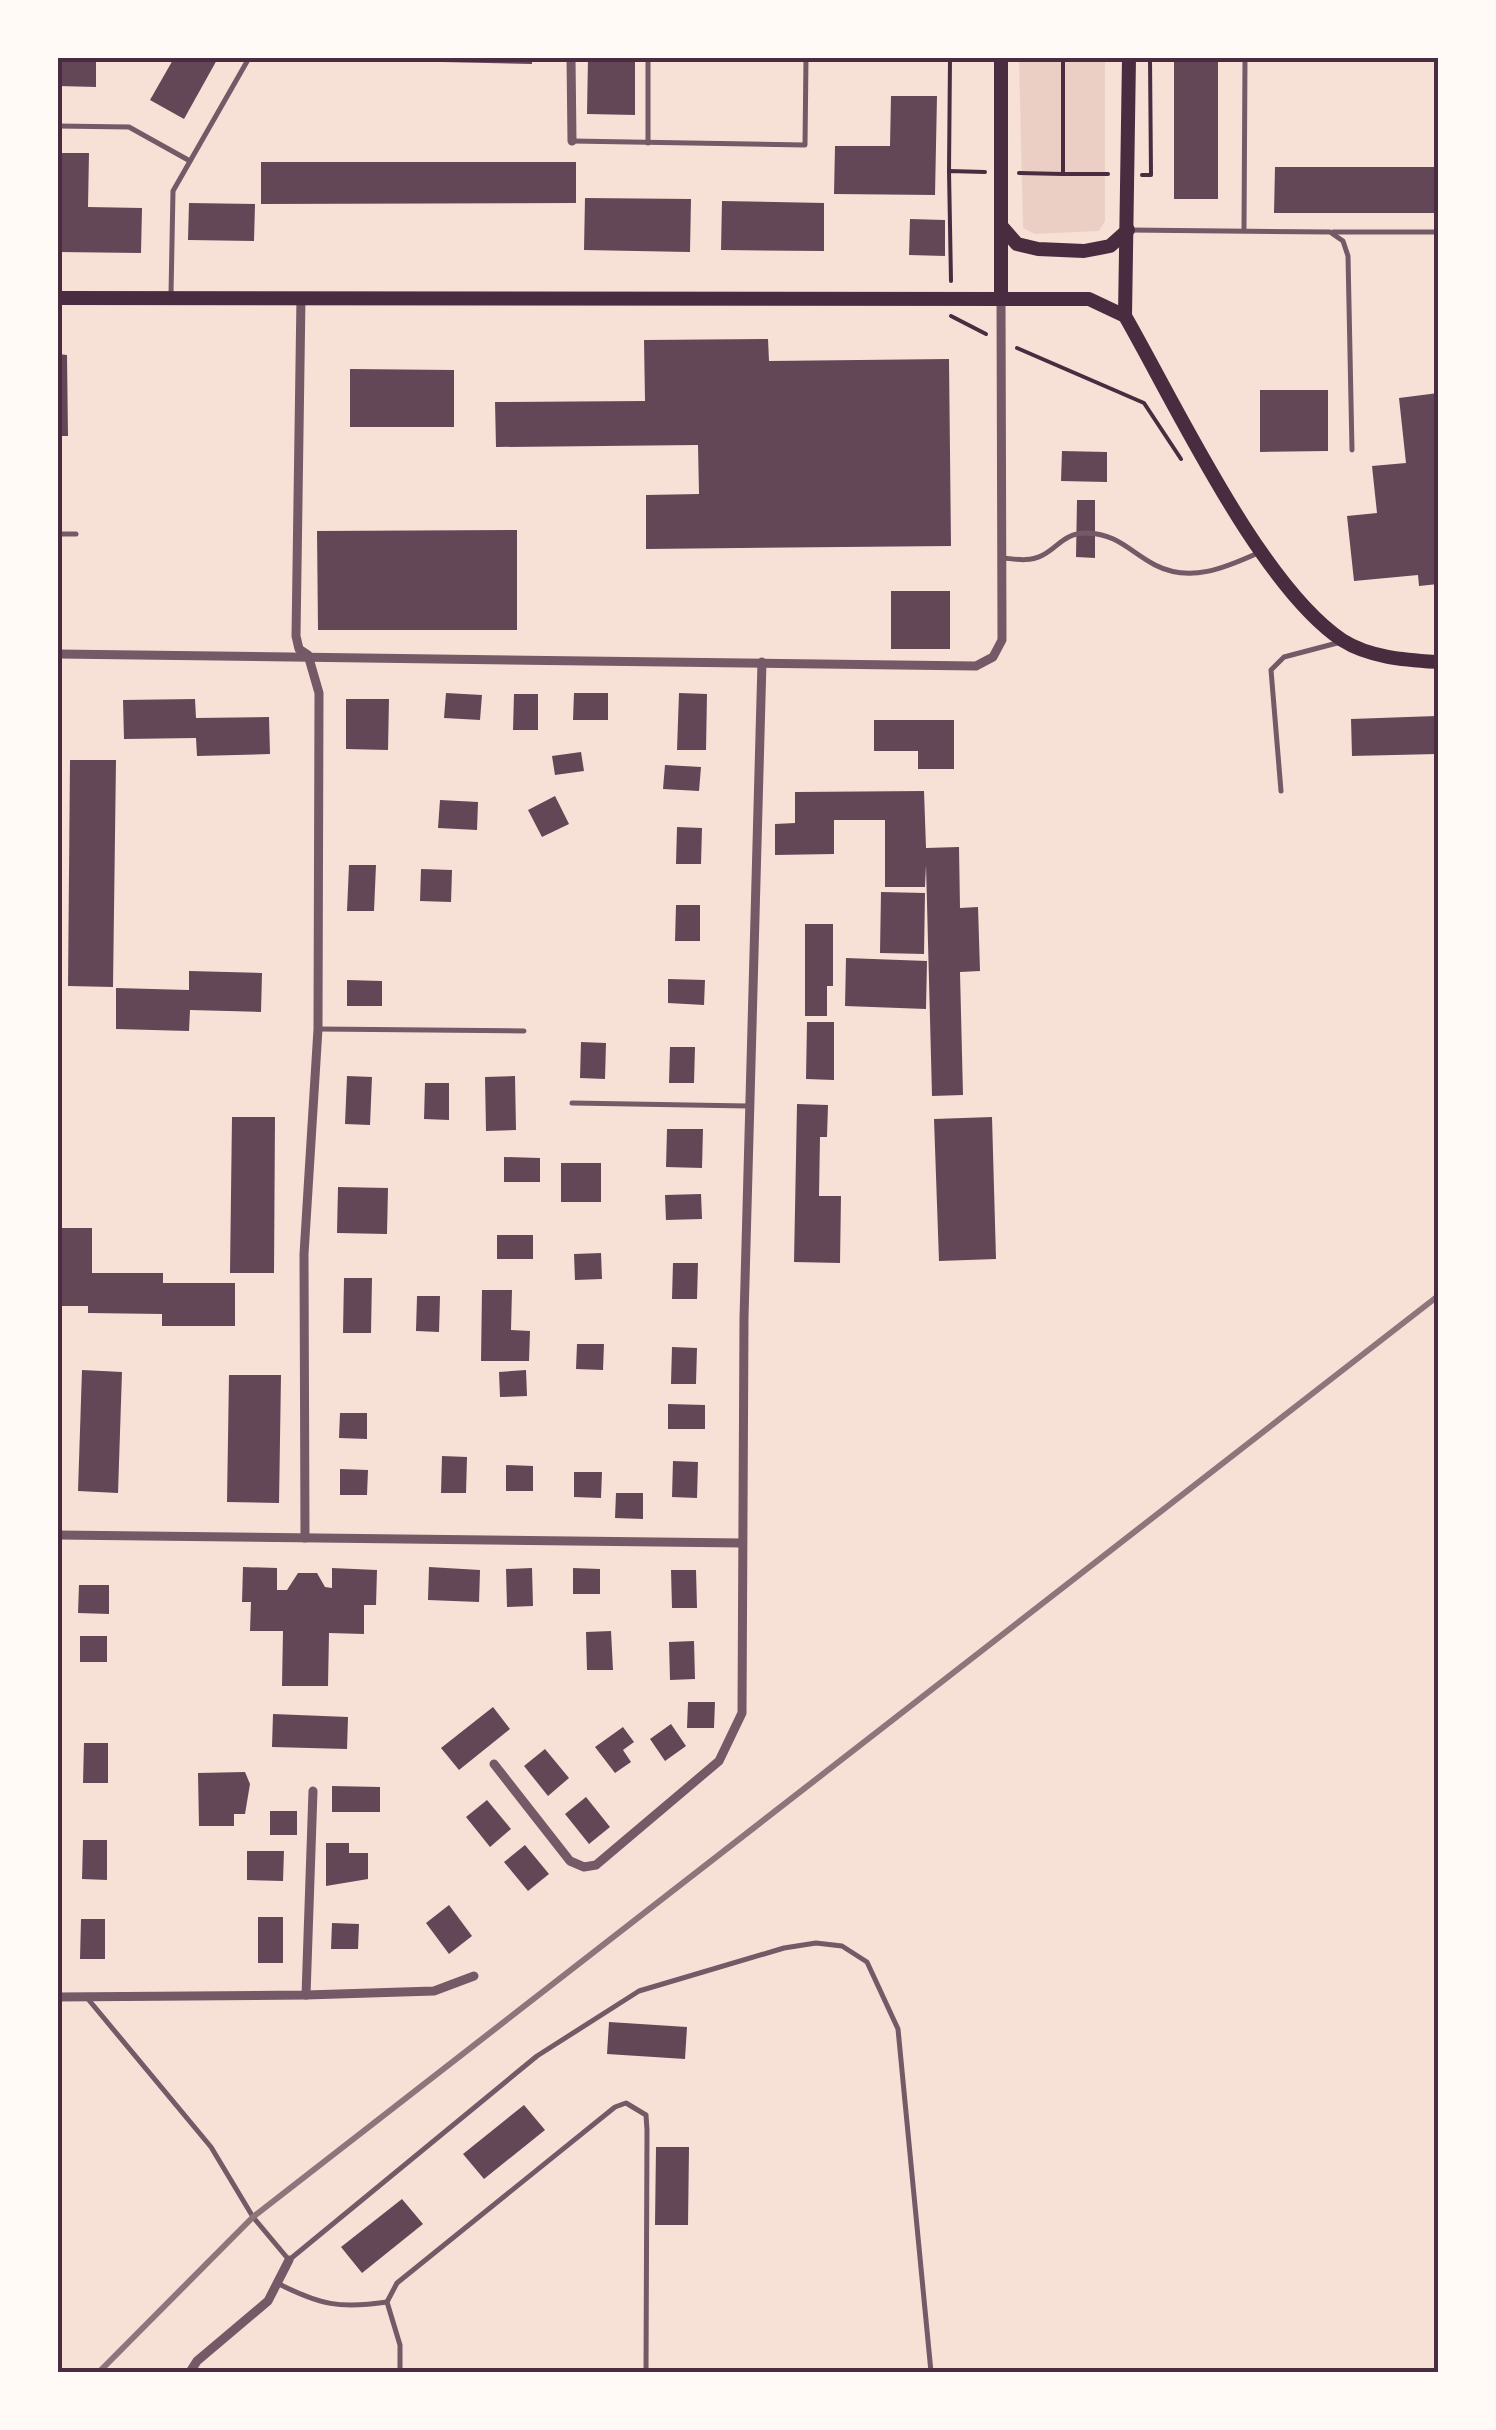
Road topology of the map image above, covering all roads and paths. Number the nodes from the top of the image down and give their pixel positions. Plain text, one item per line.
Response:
1 (249, 58) edge
2 (571, 58) edge
3 (648, 58) edge
4 (806, 58) edge
5 (950, 58) edge
6 (1001, 58) edge
7 (1130, 58) edge
8 (1150, 58) edge
9 (1244, 58) edge
10 (58, 126) edge
11 (572, 142) joint
12 (648, 143) junction
13 (190, 162) junction
14 (949, 171) dead end
15 (1062, 174) dead end
16 (1130, 174) junction
17 (1002, 228) junction
18 (1128, 230) junction
19 (1244, 231) junction
20 (1330, 232) junction
21 (1438, 232) edge
22 (301, 296) junction
23 (1001, 296) junction
24 (171, 297) junction
25 (58, 298) edge
26 (1124, 316) junction
27 (951, 318) dead end
28 (1001, 341) junction
29 (1352, 450) dead end
30 (1184, 463) dead end
31 (58, 534) edge
32 (76, 534) dead end
33 (1260, 551) junction
34 (1002, 558) junction
35 (1344, 641) junction
36 (58, 654) edge
37 (308, 654) junction
38 (762, 662) junction
39 (1438, 662) edge
40 (1281, 791) dead end
41 (318, 1029) junction
42 (524, 1031) dead end
43 (572, 1103) dead end
44 (748, 1106) junction
45 (58, 1535) edge
46 (305, 1538) junction
47 (742, 1543) junction
48 (494, 1764) dead end
49 (313, 1791) dead end
50 (474, 1976) dead end
51 (86, 1996) junction
52 (306, 1996) junction
53 (58, 1997) edge
54 (289, 2260) junction
55 (278, 2283) junction
56 (388, 2302) junction
57 (190, 2372) edge
58 (400, 2372) edge
59 (646, 2372) edge
60 (931, 2372) edge

1 - 13 lane
2 - 11 street
3 - 12 lane
4 - 12 lane
5 - 14 path
6 - 17 main road
7 - 16 main road
8 - 16 path
9 - 19 lane
10 - 13 lane
11 - 12 lane
13 - 24 lane
15 - 16 path
16 - 18 main road
17 - 18 main road
17 - 23 main road
18 - 19 lane
18 - 26 main road
19 - 20 lane
20 - 21 lane
20 - 29 lane
22 - 23 main road
22 - 24 main road
22 - 37 street
23 - 26 main road
23 - 28 street
24 - 25 main road
26 - 33 main road
27 - 28 path
28 - 30 path
28 - 34 street
31 - 32 lane
33 - 34 lane
33 - 35 main road
34 - 38 street
35 - 39 main road
35 - 40 lane
36 - 37 street
37 - 38 street
37 - 41 street
38 - 44 street
41 - 42 lane
41 - 46 street
43 - 44 lane
44 - 47 street
45 - 46 street
46 - 47 street
47 - 48 street
49 - 52 street
50 - 52 street
51 - 52 street
51 - 53 street
51 - 54 lane
54 - 55 street
54 - 60 lane
55 - 56 lane
55 - 57 street
56 - 58 lane
56 - 59 lane

